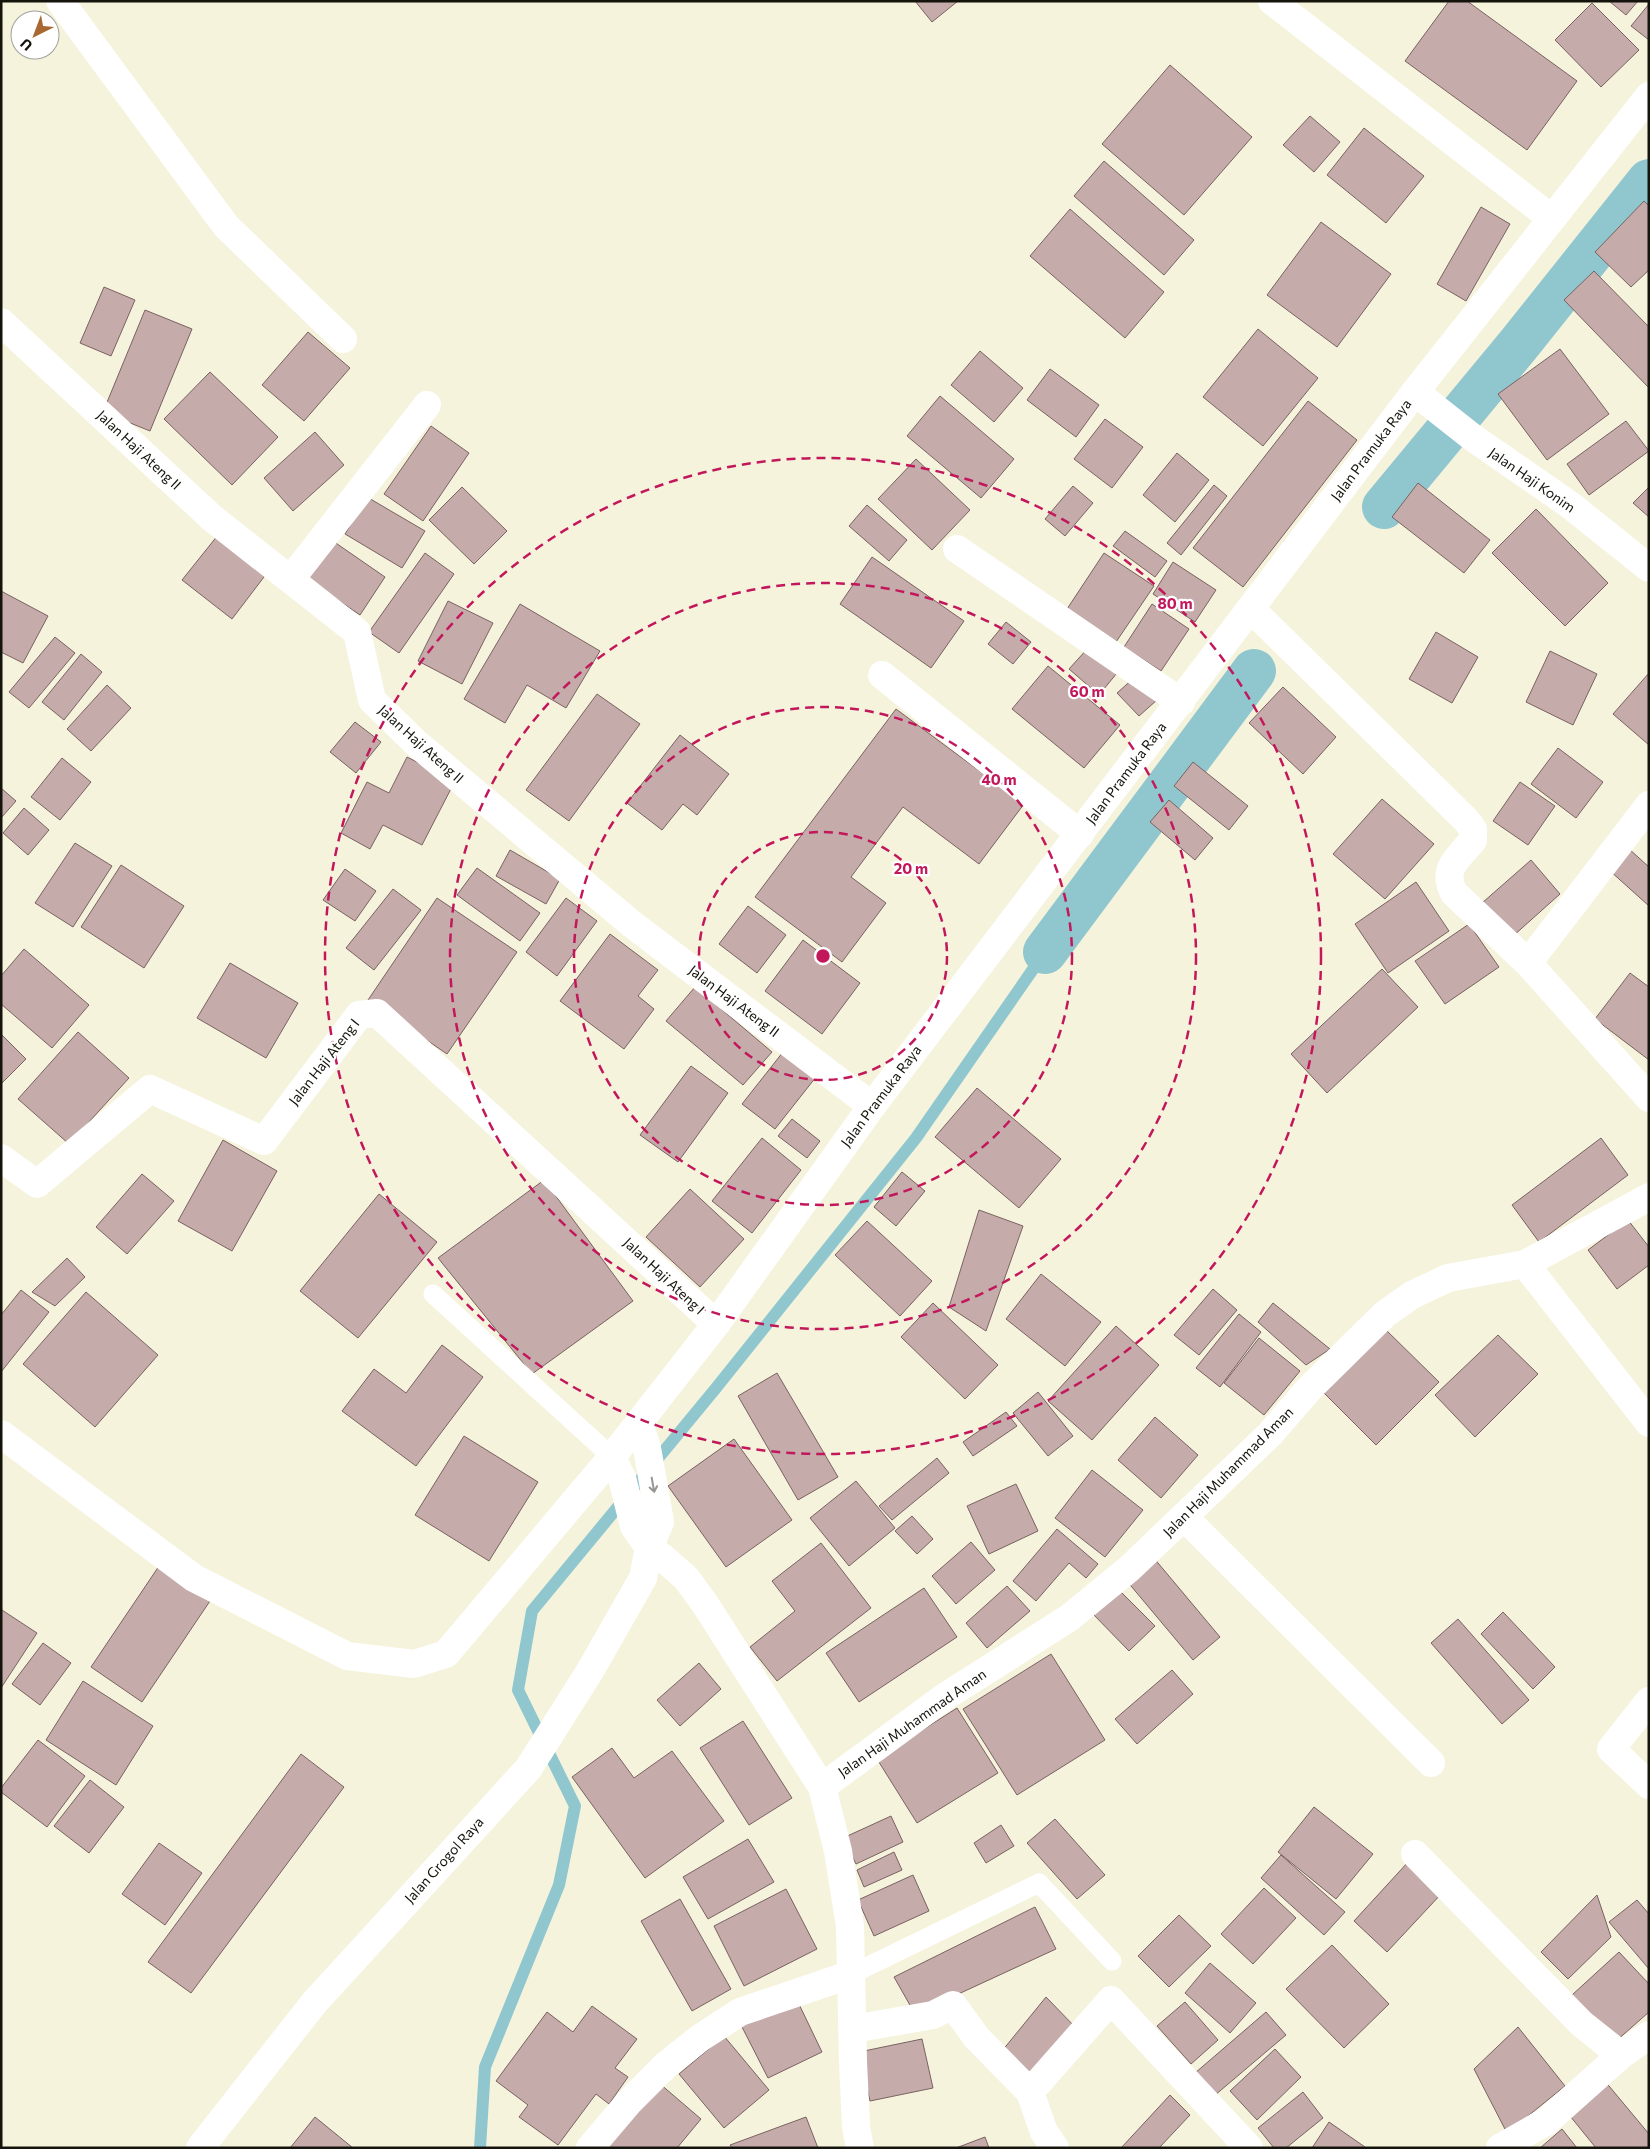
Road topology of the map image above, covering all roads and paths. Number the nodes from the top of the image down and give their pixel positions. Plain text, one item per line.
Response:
1 (60, 1) edge
2 (1272, 1) edge
3 (1649, 96) edge
4 (1551, 218) junction
5 (1, 322) edge
6 (343, 338) dead end
7 (1421, 396) junction
8 (427, 405) dead end
9 (957, 549) dead end
10 (1649, 568) edge
11 (292, 579) junction
12 (1251, 609) junction
13 (882, 675) dead end
14 (1181, 702) junction
15 (1649, 805) edge
16 (1080, 834) junction
17 (1528, 963) junction
18 (1649, 1098) edge
19 (872, 1106) junction
20 (1, 1158) edge
21 (1649, 1197) edge
22 (1525, 1264) junction
23 (433, 1294) dead end
24 (716, 1324) junction
25 (639, 1422) junction
26 (1649, 1423) edge
27 (1, 1434) edge
28 (617, 1468) junction
29 (1184, 1517) junction
30 (647, 1524) junction
31 (649, 1548) junction
32 (1649, 1701) edge
33 (1431, 1763) dead end
34 (1649, 1785) edge
35 (822, 1787) junction
36 (1415, 1854) dead end
37 (1112, 1962) dead end
38 (852, 1974) junction
39 (853, 2028) junction
40 (1649, 2035) edge
41 (1621, 2055) junction
42 (1030, 2092) junction
43 (200, 2148) edge
44 (590, 2148) edge
45 (860, 2148) edge
46 (1055, 2148) edge
47 (1249, 2148) edge
48 (1500, 2148) edge

1 - 6 street
2 - 4 street
3 - 4 street, Jalan Pramuka Raya
4 - 7 street, Jalan Pramuka Raya
5 - 11 street, Jalan Haji Ateng II
7 - 10 street, Jalan Haji Konim
7 - 12 street, Jalan Pramuka Raya
8 - 11 street
9 - 14 street
11 - 19 street, Jalan Haji Ateng II
12 - 14 street, Jalan Pramuka Raya
12 - 17 street
13 - 16 street
14 - 16 street, Jalan Pramuka Raya
15 - 17 street
16 - 19 street, Jalan Pramuka Raya
17 - 18 street
19 - 24 street, Jalan Pramuka Raya
20 - 24 street, Jalan Haji Ateng I
21 - 22 street, Jalan Haji Muhammad Aman
22 - 26 street
22 - 29 street, Jalan Haji Muhammad Aman
23 - 28 lane
24 - 25 street, Jalan Pramuka Raya
25 - 28 street, Jalan Pramuka Raya
25 -> 30 street
27 - 28 street, Jalan Pramuka Raya
28 - 30 street
29 - 33 street
29 - 35 street, Jalan Haji Muhammad Aman
30 - 31 street, Jalan Grogol Raya
31 - 35 street
31 - 43 street, Jalan Grogol Raya
32 - 34 street
35 - 38 street
36 - 41 street
37 - 38 lane
38 - 39 street
38 - 44 street
39 - 42 street
39 - 45 street
40 - 41 street
41 - 48 street
42 - 46 street
42 - 47 street

